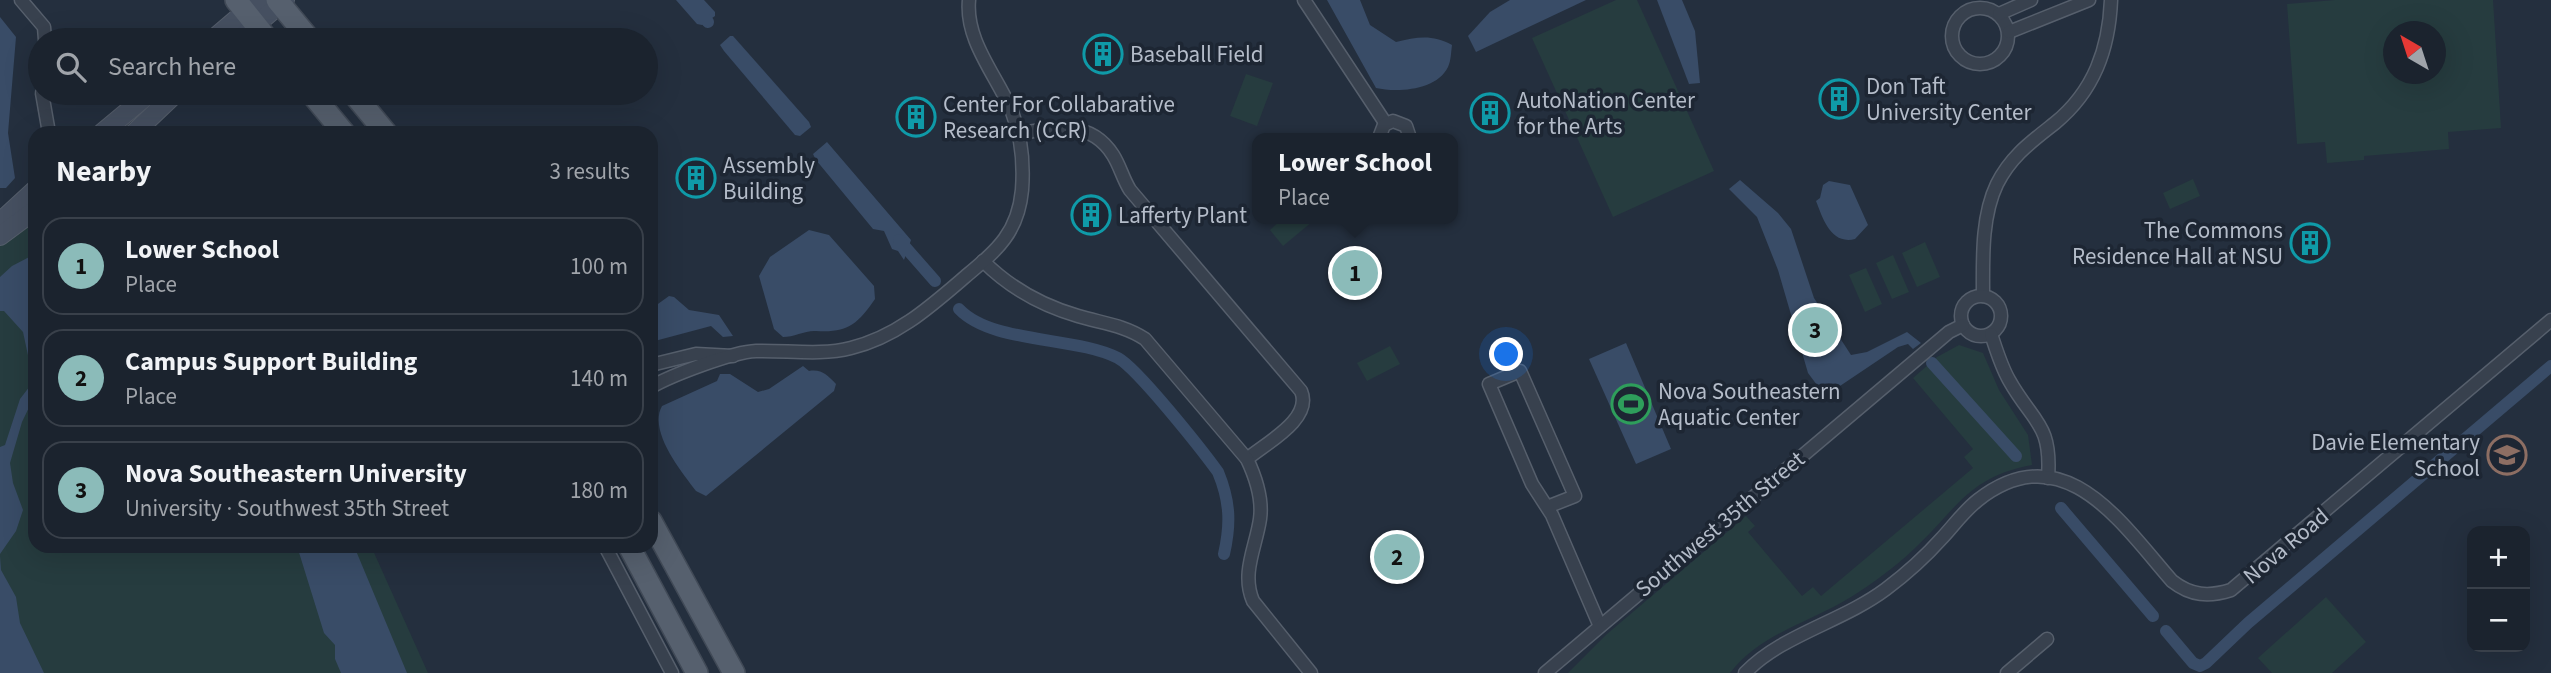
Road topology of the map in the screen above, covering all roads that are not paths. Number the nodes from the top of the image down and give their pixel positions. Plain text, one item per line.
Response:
1 (21, 0) edge
2 (969, 0) edge
3 (1304, 0) edge
4 (2031, 0) edge
5 (2090, 0) edge
6 (2111, 0) edge
7 (263, 10) edge
8 (1999, 15) junction
9 (44, 28) edge
10 (232, 28) edge
11 (248, 28) edge
12 (291, 28) edge
13 (2009, 32) junction
14 (44, 105) edge
15 (136, 105) edge
16 (163, 105) edge
17 (321, 105) edge
18 (363, 105) edge
19 (119, 119) junction
20 (1385, 124) junction
21 (48, 126) edge
22 (110, 126) edge
23 (126, 126) edge
24 (140, 126) edge
25 (338, 126) edge
26 (380, 126) edge
27 (1380, 133) edge
28 (1409, 133) edge
29 (1019, 134) junction
30 (28, 196) edge
31 (28, 215) edge
32 (0, 222) edge
33 (0, 236) edge
34 (983, 261) junction
35 (1983, 296) junction
36 (2551, 320) edge
37 (1963, 325) junction
38 (1991, 334) junction
39 (733, 356) junction
40 (658, 363) edge
41 (658, 384) edge
42 (1247, 459) junction
43 (2048, 478) junction
44 (1547, 507) junction
45 (658, 534) edge
46 (609, 553) edge
47 (633, 553) edge
48 (1600, 624) junction
49 (2047, 639) dead end
50 (672, 673) edge
51 (697, 673) edge
52 (734, 673) edge
53 (1311, 673) edge
54 (1545, 673) edge
55 (1745, 673) edge
56 (2007, 673) edge

1 - 9 street
2 - 29 street
3 - 20 street
4 - 8 street
5 - 13 street
6 - 35 street
7 - 10 street
7 - 11 street
7 - 12 main road
8 - 13 street
8 - 13 street
14 - 21 street
15 - 19 street
16 - 24 street
17 - 25 main road
18 - 26 main road
19 - 22 street
19 - 23 street
20 - 27 street
20 - 28 street
29 - 34 street
29 - 42 street
30 - 32 street
31 - 33 street
34 - 39 street
34 - 42 street
35 - 37 street
35 - 38 street
36 - 43 street, Nova Road
37 - 38 street
37 - 48 street, Southwest 35th Street
38 - 43 street
39 - 40 street
39 - 41 street
42 - 53 street
43 - 55 street
44 - 44 street
44 - 48 street
45 - 52 main road
46 - 50 street
47 - 51 main road
48 - 54 street, Southwest 35th Street
49 - 56 street

